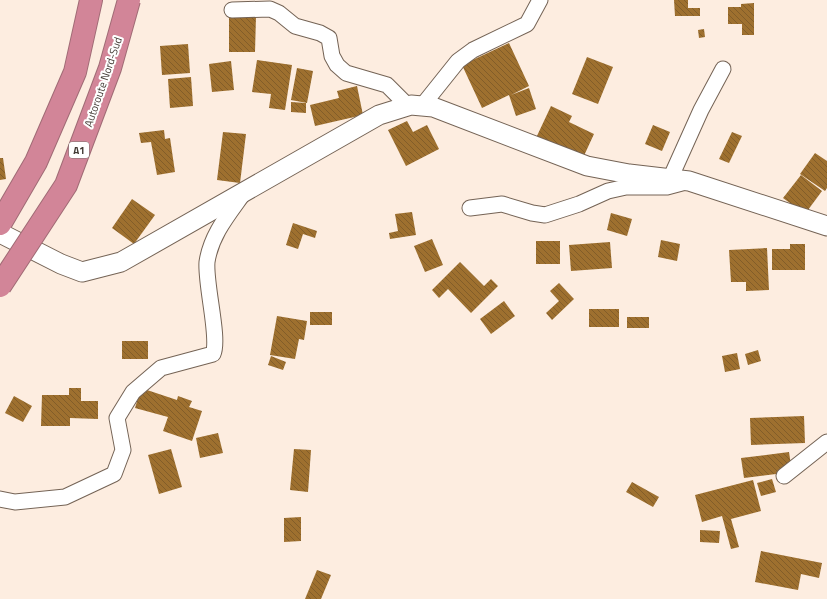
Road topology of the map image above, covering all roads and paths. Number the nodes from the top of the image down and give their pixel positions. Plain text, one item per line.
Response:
1 (91, 0) edge
2 (128, 0) edge
3 (540, 0) edge
4 (232, 10) dead end
5 (723, 69) dead end
6 (415, 106) junction
7 (680, 180) junction
8 (243, 194) junction
9 (470, 208) dead end
10 (0, 224) edge
11 (827, 226) edge
12 (0, 233) edge
13 (0, 286) edge
14 (827, 442) edge
15 (784, 476) dead end
16 (0, 499) edge

1 - 10 highway
2 - 13 highway, Autoroute Nord-Sud / A1, bridge
3 - 6 street
4 - 6 street
5 - 7 street
6 - 7 street
6 - 8 street
7 - 9 street
7 - 11 street
8 - 12 street
8 - 16 street
14 - 15 street

